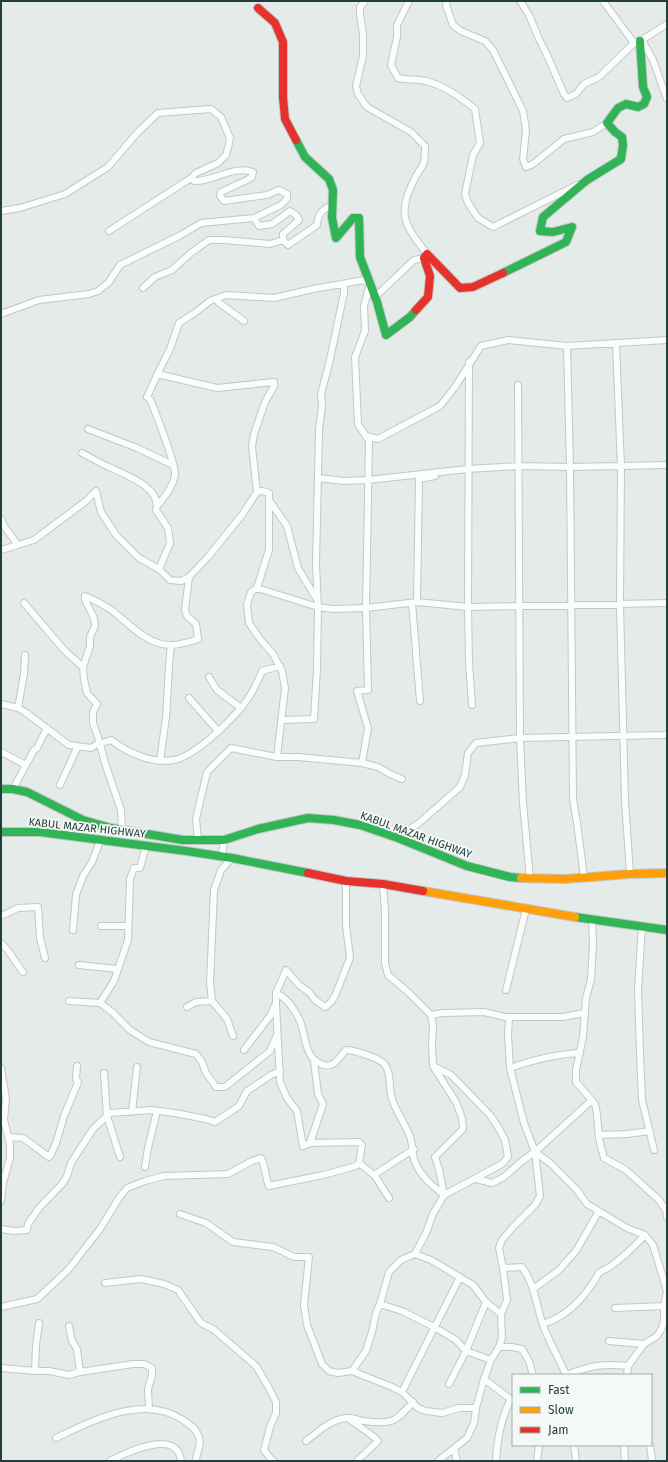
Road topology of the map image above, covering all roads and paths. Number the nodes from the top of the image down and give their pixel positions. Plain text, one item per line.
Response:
1 (365, 1) edge
2 (409, 1) edge
3 (447, 1) edge
4 (520, 1) edge
5 (603, 1) edge
6 (258, 8) dead end
7 (667, 24) edge
8 (639, 41) junction
9 (667, 99) edge
10 (607, 123) junction
11 (191, 178) junction
12 (587, 180) junction
13 (333, 205) junction
14 (1, 211) edge
15 (254, 218) junction
16 (109, 231) dead end
17 (283, 240) junction
18 (426, 256) junction
19 (344, 284) junction
20 (370, 284) junction
21 (142, 288) dead end
22 (375, 297) junction
23 (218, 299) junction
24 (1, 314) edge
25 (244, 321) dead end
26 (667, 340) edge
27 (616, 343) junction
28 (567, 346) junction
29 (469, 362) junction
30 (157, 374) junction
31 (518, 385) dead end
32 (88, 430) dead end
33 (366, 436) junction
34 (82, 453) dead end
35 (173, 465) junction
36 (667, 465) edge
37 (519, 466) junction
38 (570, 467) junction
39 (621, 467) junction
40 (468, 469) junction
41 (441, 472) junction
42 (318, 478) junction
43 (368, 480) junction
44 (257, 492) junction
45 (269, 500) junction
46 (158, 505) junction
47 (1, 519) edge
48 (18, 545) junction
49 (1, 550) edge
50 (159, 569) junction
51 (189, 577) junction
52 (257, 588) junction
53 (316, 598) junction
54 (414, 602) junction
55 (667, 603) edge
56 (24, 604) dead end
57 (620, 604) junction
58 (520, 605) junction
59 (571, 605) junction
60 (318, 607) junction
61 (468, 607) junction
62 (366, 608) junction
63 (170, 645) junction
64 (25, 655) dead end
65 (280, 666) junction
66 (84, 667) junction
67 (209, 677) dead end
68 (190, 698) dead end
69 (420, 701) dead end
70 (1, 704) edge
71 (472, 705) dead end
72 (18, 708) junction
73 (241, 708) junction
74 (281, 720) junction
75 (47, 728) junction
76 (218, 731) junction
77 (667, 734) edge
78 (623, 735) junction
79 (572, 736) junction
80 (520, 738) junction
81 (99, 744) junction
82 (78, 746) junction
83 (1, 752) edge
84 (277, 757) junction
85 (160, 761) junction
86 (362, 763) junction
87 (26, 765) junction
88 (402, 779) dead end
89 (60, 785) dead end
90 (1, 789) edge
91 (13, 789) junction
92 (122, 830) junction
93 (1, 832) edge
94 (398, 838) junction
95 (100, 840) junction
96 (198, 840) junction
97 (224, 840) junction
98 (146, 846) junction
99 (222, 856) junction
100 (232, 858) junction
101 (667, 873) edge
102 (630, 874) junction
103 (584, 877) junction
104 (530, 879) junction
105 (346, 881) junction
106 (384, 884) junction
107 (526, 909) junction
108 (1, 916) edge
109 (592, 919) junction
110 (101, 926) dead end
111 (128, 926) junction
112 (642, 927) junction
113 (73, 930) dead end
114 (667, 930) edge
115 (1, 943) edge
116 (45, 958) dead end
117 (79, 965) dead end
118 (117, 969) junction
119 (23, 972) dead end
120 (506, 990) dead end
121 (276, 993) junction
122 (69, 1001) dead end
123 (212, 1001) junction
124 (100, 1003) junction
125 (276, 1004) junction
126 (187, 1007) dead end
127 (584, 1014) junction
128 (431, 1016) junction
129 (509, 1017) junction
130 (277, 1035) junction
131 (233, 1036) dead end
132 (244, 1050) dead end
133 (580, 1053) junction
134 (314, 1061) junction
135 (77, 1066) dead end
136 (432, 1066) junction
137 (137, 1067) dead end
138 (1, 1068) edge
139 (510, 1068) junction
140 (280, 1071) junction
141 (1, 1073) edge
142 (104, 1073) dead end
143 (592, 1100) junction
144 (157, 1111) junction
145 (132, 1112) junction
146 (107, 1116) junction
147 (650, 1131) junction
148 (599, 1135) junction
149 (8, 1137) junction
150 (310, 1143) junction
151 (414, 1149) junction
152 (654, 1150) dead end
153 (535, 1152) junction
154 (120, 1157) dead end
155 (359, 1163) junction
156 (145, 1167) dead end
157 (374, 1175) junction
158 (476, 1179) junction
159 (444, 1195) junction
160 (389, 1198) dead end
161 (1, 1201) edge
162 (599, 1211) junction
163 (180, 1214) dead end
164 (667, 1217) edge
165 (1, 1229) edge
166 (645, 1236) junction
167 (414, 1254) junction
168 (503, 1268) junction
169 (460, 1277) junction
170 (105, 1283) dead end
171 (533, 1288) junction
172 (667, 1291) edge
173 (486, 1302) junction
174 (380, 1304) junction
175 (664, 1306) junction
176 (1, 1307) edge
177 (615, 1308) dead end
178 (501, 1314) junction
179 (39, 1323) dead end
180 (543, 1324) junction
181 (69, 1326) dead end
182 (436, 1328) junction
183 (608, 1341) dead end
184 (644, 1344) junction
185 (499, 1347) junction
186 (466, 1351) junction
187 (491, 1360) junction
188 (628, 1366) junction
189 (1, 1368) edge
190 (35, 1371) junction
191 (352, 1371) junction
192 (80, 1372) junction
193 (533, 1374) edge
194 (566, 1374) edge
195 (569, 1374) edge
196 (627, 1374) edge
197 (484, 1379) junction
198 (449, 1384) dead end
199 (402, 1392) junction
200 (512, 1400) edge
201 (413, 1402) junction
202 (476, 1408) junction
203 (149, 1409) junction
204 (347, 1418) junction
205 (56, 1438) dead end
206 (306, 1442) dead end
207 (539, 1446) edge
208 (574, 1446) edge
209 (624, 1446) edge
210 (650, 1446) edge
211 (454, 1449) junction
212 (110, 1461) edge
213 (181, 1461) edge
214 (196, 1461) edge
215 (274, 1461) edge
216 (357, 1461) edge
217 (438, 1461) edge
218 (457, 1461) edge
219 (496, 1461) edge
220 (537, 1461) edge
221 (576, 1461) edge
222 (625, 1461) edge
223 (652, 1461) edge

1 - 18 street
2 - 12 street
3 - 10 street
4 - 8 street
5 - 8 street
6 - 13 main road
7 - 8 street
8 - 9 street
8 - 10 main road
10 - 12 main road
11 - 14 street
11 - 15 street
11 - 16 street
12 - 18 main road
13 - 17 street
13 - 20 main road
15 - 17 street
15 - 24 street
17 - 21 street
18 - 22 street
18 - 22 main road
19 - 20 street
19 - 23 street
19 - 42 street
20 - 22 main road
20 - 33 street
23 - 25 street
23 - 30 street
26 - 27 street
27 - 28 street
27 - 39 street
28 - 29 street
28 - 38 street
29 - 33 street
29 - 40 street
30 - 35 street
30 - 44 street
31 - 37 street
32 - 35 street
33 - 43 street
34 - 46 street
35 - 46 street
36 - 39 street
37 - 38 street
37 - 40 street
37 - 58 street
38 - 39 street
38 - 59 street
39 - 57 street
40 - 41 street
40 - 61 street
41 - 43 street
41 - 54 street
42 - 43 street
42 - 53 street
43 - 62 street
44 - 45 street
44 - 51 street
45 - 52 street
45 - 53 street
46 - 50 street
47 - 48 street
48 - 49 street
48 - 50 street
50 - 51 street
51 - 63 street
52 - 60 street
52 - 65 street
53 - 60 street
54 - 61 street
54 - 62 street
54 - 69 street
55 - 57 street
56 - 66 street
57 - 59 street
57 - 78 street
58 - 59 street
58 - 61 street
58 - 80 street
59 - 79 street
60 - 62 street
60 - 74 street
61 - 71 street
62 - 86 street
63 - 66 street
63 - 85 street
64 - 72 street
65 - 73 street
65 - 74 street
66 - 81 street
67 - 73 street
68 - 76 street
70 - 72 street
72 - 75 street
73 - 76 street
74 - 84 street
75 - 82 street
75 - 87 street
76 - 85 street
77 - 78 street
78 - 79 street
78 - 102 street
79 - 80 street
79 - 103 street
80 - 94 street
80 - 104 street
81 - 82 street
81 - 85 street
81 - 92 street
82 - 89 street
83 - 87 street
84 - 86 street
84 - 96 street
86 - 88 street
87 - 91 street
90 - 91 main road, KABUL MAZAR HIGHWAY
91 - 92 main road, KABUL MAZAR HIGHWAY
92 - 96 main road, KABUL MAZAR HIGHWAY
93 - 95 main road, KABUL MAZAR HIGHWAY
94 - 97 main road, KABUL MAZAR HIGHWAY
94 - 104 main road, KABUL MAZAR HIGHWAY
95 - 98 main road, KABUL MAZAR HIGHWAY
95 - 113 street
96 - 97 main road, KABUL MAZAR HIGHWAY
97 - 99 street
98 - 99 main road, KABUL MAZAR HIGHWAY
98 - 111 street
99 - 100 main road, KABUL MAZAR HIGHWAY
100 - 105 main road, KABUL MAZAR HIGHWAY
100 - 123 street
101 - 102 main road, KABUL MAZAR HIGHWAY
102 - 103 main road, KABUL MAZAR HIGHWAY
103 - 104 main road, KABUL MAZAR HIGHWAY
105 - 106 main road, KABUL MAZAR HIGHWAY
105 - 121 street
106 - 107 main road, KABUL MAZAR HIGHWAY
106 - 128 street
107 - 109 main road, KABUL MAZAR HIGHWAY
107 - 120 street
108 - 116 street
109 - 112 main road, KABUL MAZAR HIGHWAY
109 - 127 street
110 - 111 street
111 - 118 street
112 - 114 main road, KABUL MAZAR HIGHWAY
112 - 147 street
115 - 119 street
117 - 118 street
118 - 124 street
121 - 125 street
121 - 134 street
122 - 124 street
123 - 126 street
123 - 131 street
124 - 130 street
125 - 130 street
125 - 132 street
127 - 129 street
127 - 133 street
128 - 129 street
128 - 136 street
129 - 139 street
130 - 140 street
133 - 139 street
133 - 143 street
134 - 150 street
134 - 151 street
135 - 149 street
136 - 158 street
136 - 159 street
137 - 145 street
138 - 141 street
139 - 153 street
140 - 144 street
140 - 150 street
141 - 149 street
142 - 146 street
143 - 148 street
143 - 153 street
144 - 145 street
144 - 156 street
145 - 146 street
146 - 154 street
146 - 165 street
147 - 148 street
147 - 152 street
148 - 164 street
149 - 161 street
150 - 155 street
151 - 157 street
151 - 159 street
153 - 158 street
153 - 162 street
153 - 168 street
155 - 157 street
155 - 176 street
157 - 160 street
158 - 159 street
159 - 167 street
162 - 166 street
162 - 171 street
163 - 191 street
166 - 172 street
166 - 180 street
167 - 169 street
167 - 174 street
168 - 171 street
168 - 178 street
169 - 173 street
169 - 182 street
170 - 215 street
171 - 180 street
172 - 175 street
173 - 178 street
173 - 186 street
174 - 182 street
174 - 191 street
175 - 177 street
175 - 184 street
178 - 185 street
179 - 190 street
180 - 194 street
181 - 192 street
182 - 186 street
182 - 199 street
183 - 184 street
184 - 188 street
185 - 187 street
185 - 193 street
186 - 187 street
186 - 198 street
187 - 197 street
188 - 195 street
188 - 196 street
189 - 190 street
190 - 192 street
191 - 199 street
192 - 203 street
197 - 200 street
197 - 202 street
199 - 201 street
200 - 219 street
201 - 202 street
201 - 204 street
202 - 211 street
203 - 205 street
203 - 214 street
204 - 206 street
204 - 216 street
207 - 220 street
208 - 221 street
209 - 222 street
210 - 223 street
211 - 217 street
211 - 218 street
212 - 213 street

